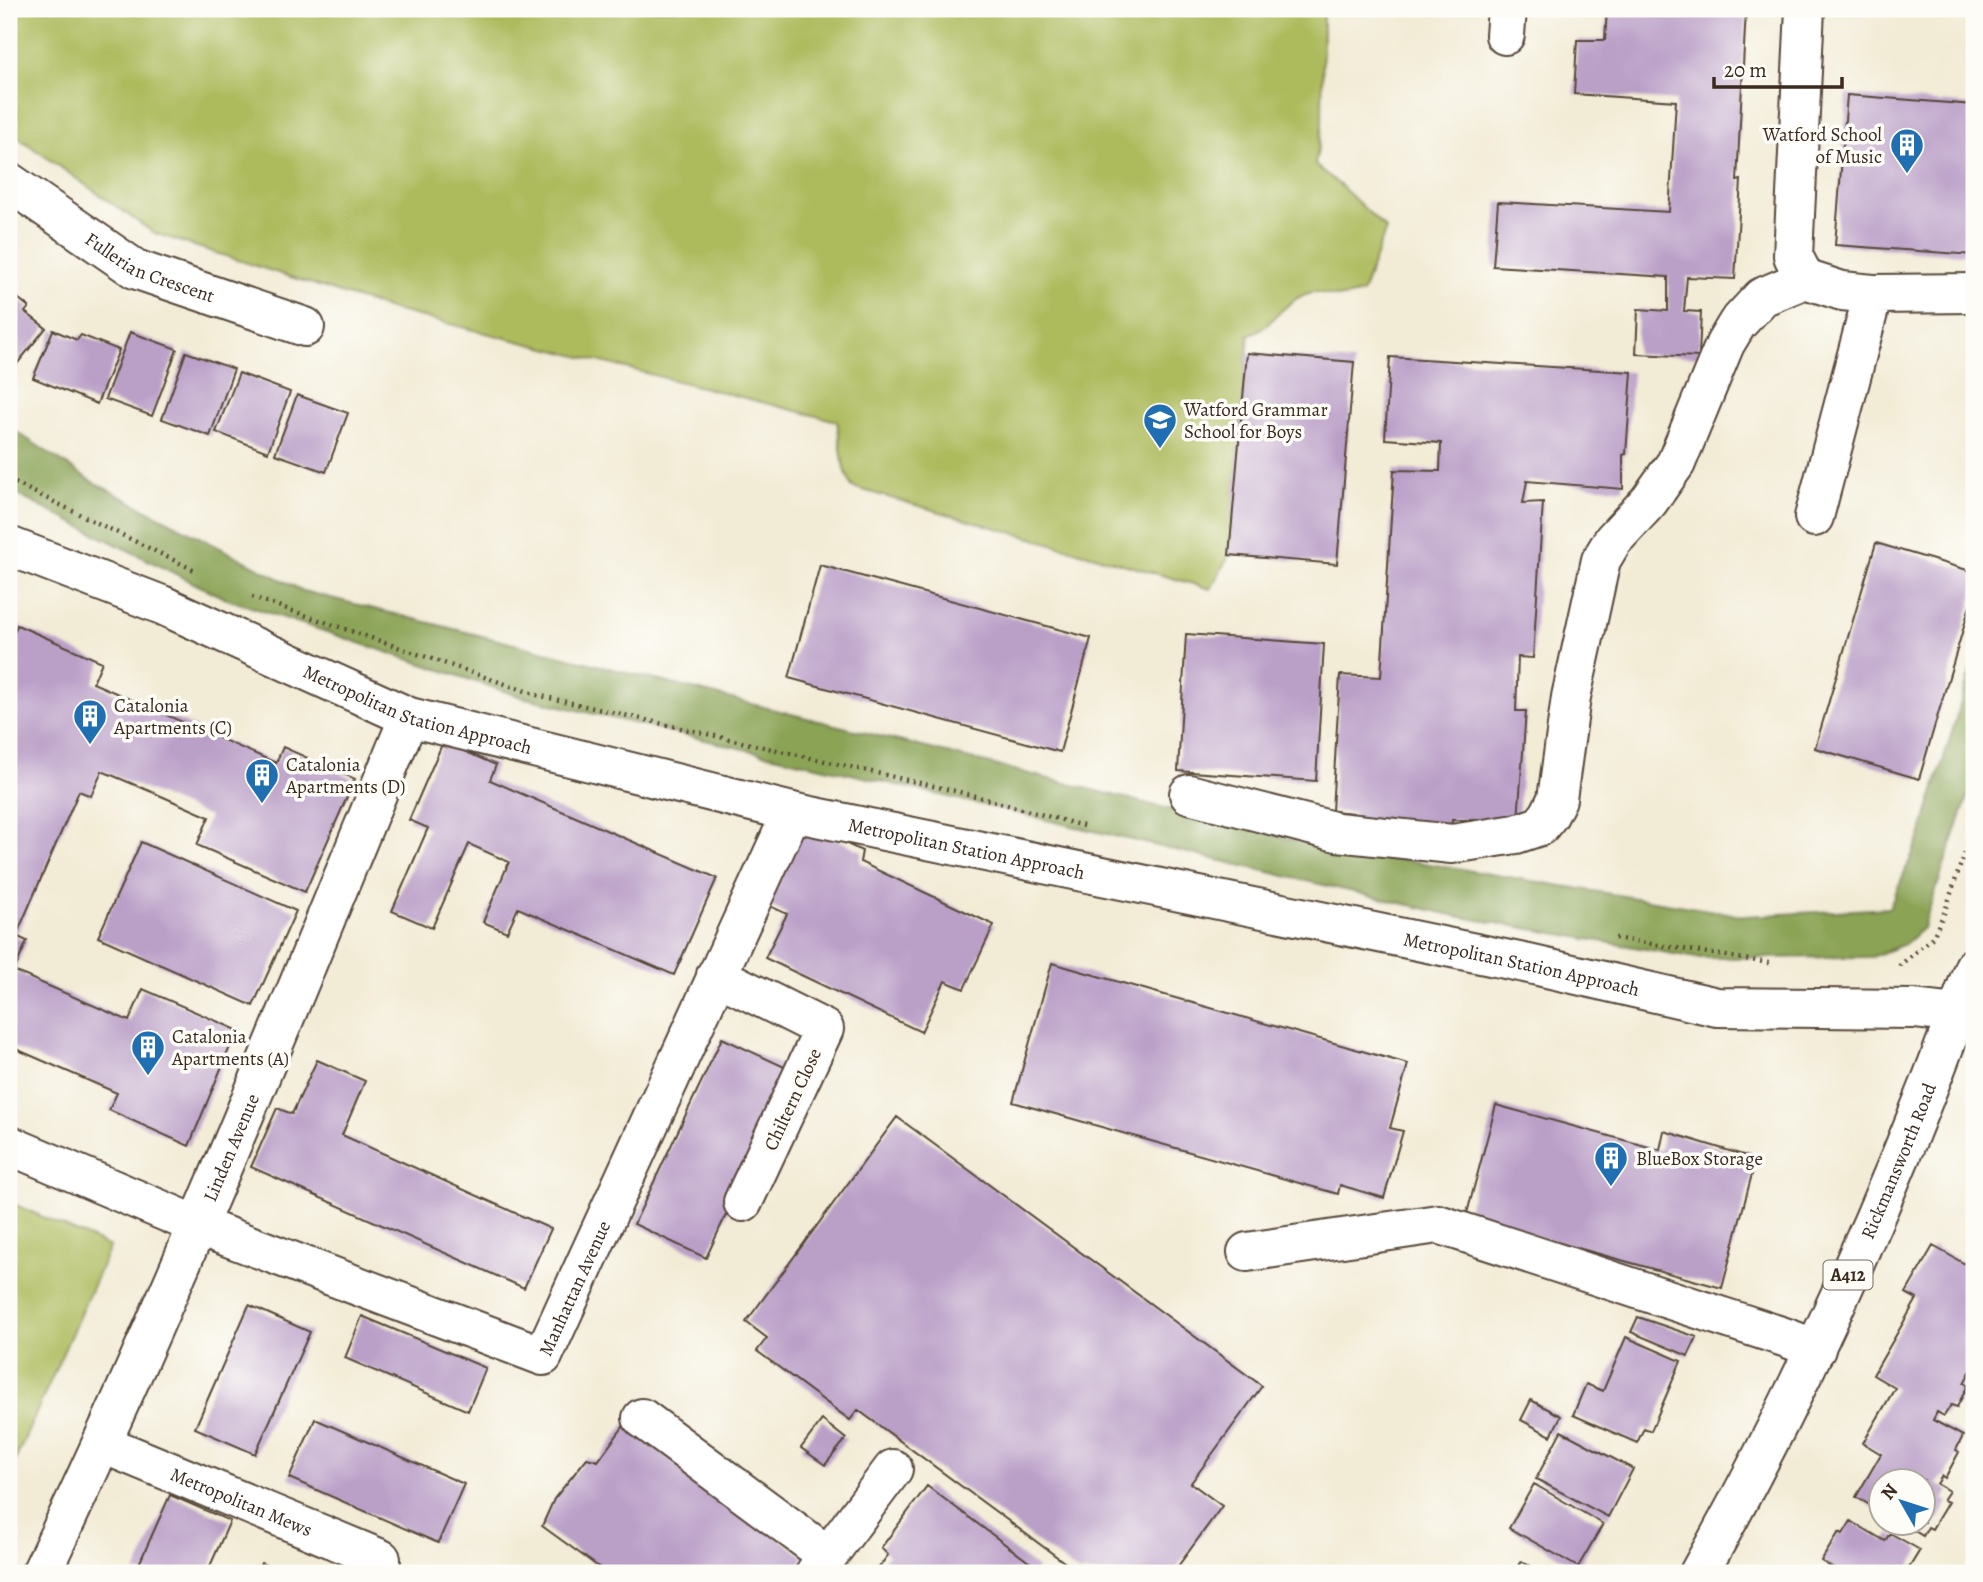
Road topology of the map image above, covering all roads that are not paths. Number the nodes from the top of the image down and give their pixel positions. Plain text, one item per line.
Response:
1 (1805, 9) edge
2 (9, 182) edge
3 (1805, 279) junction
4 (1974, 293) edge
5 (1873, 294) junction
6 (305, 327) dead end
7 (1814, 517) dead end
8 (9, 546) edge
9 (409, 717) junction
10 (1189, 794) dead end
11 (792, 812) junction
12 (1974, 967) edge
13 (716, 975) junction
14 (1966, 1013) edge
15 (9, 1145) edge
16 (743, 1202) dead end
17 (199, 1226) junction
18 (1247, 1252) dead end
19 (1816, 1349) junction
20 (642, 1418) dead end
21 (103, 1444) junction
22 (893, 1469) dead end
23 (382, 1559) dead end
24 (821, 1564) edge
25 (41, 1573) edge
26 (1699, 1573) edge

1 - 3 street
2 - 6 street, Fullerian Crescent
3 - 5 street
3 - 10 street
4 - 5 street
5 - 7 street
8 - 9 street, Metropolitan Station Approach
9 - 11 street, Metropolitan Station Approach
9 - 17 street, Linden Avenue
11 - 13 street, Manhattan Avenue
11 - 14 street, Metropolitan Station Approach
12 - 14 street, Rickmansworth Road / A412
13 - 16 street, Chiltern Close
13 - 17 street, Manhattan Avenue
14 - 19 street, Rickmansworth Road / A412
15 - 17 street, Manhattan Avenue
17 - 21 street, Linden Avenue
18 - 19 street
19 - 26 street, Rickmansworth Road / A412
20 - 24 street
21 - 23 street, Metropolitan Mews
21 - 25 street, Linden Avenue
22 - 24 street

